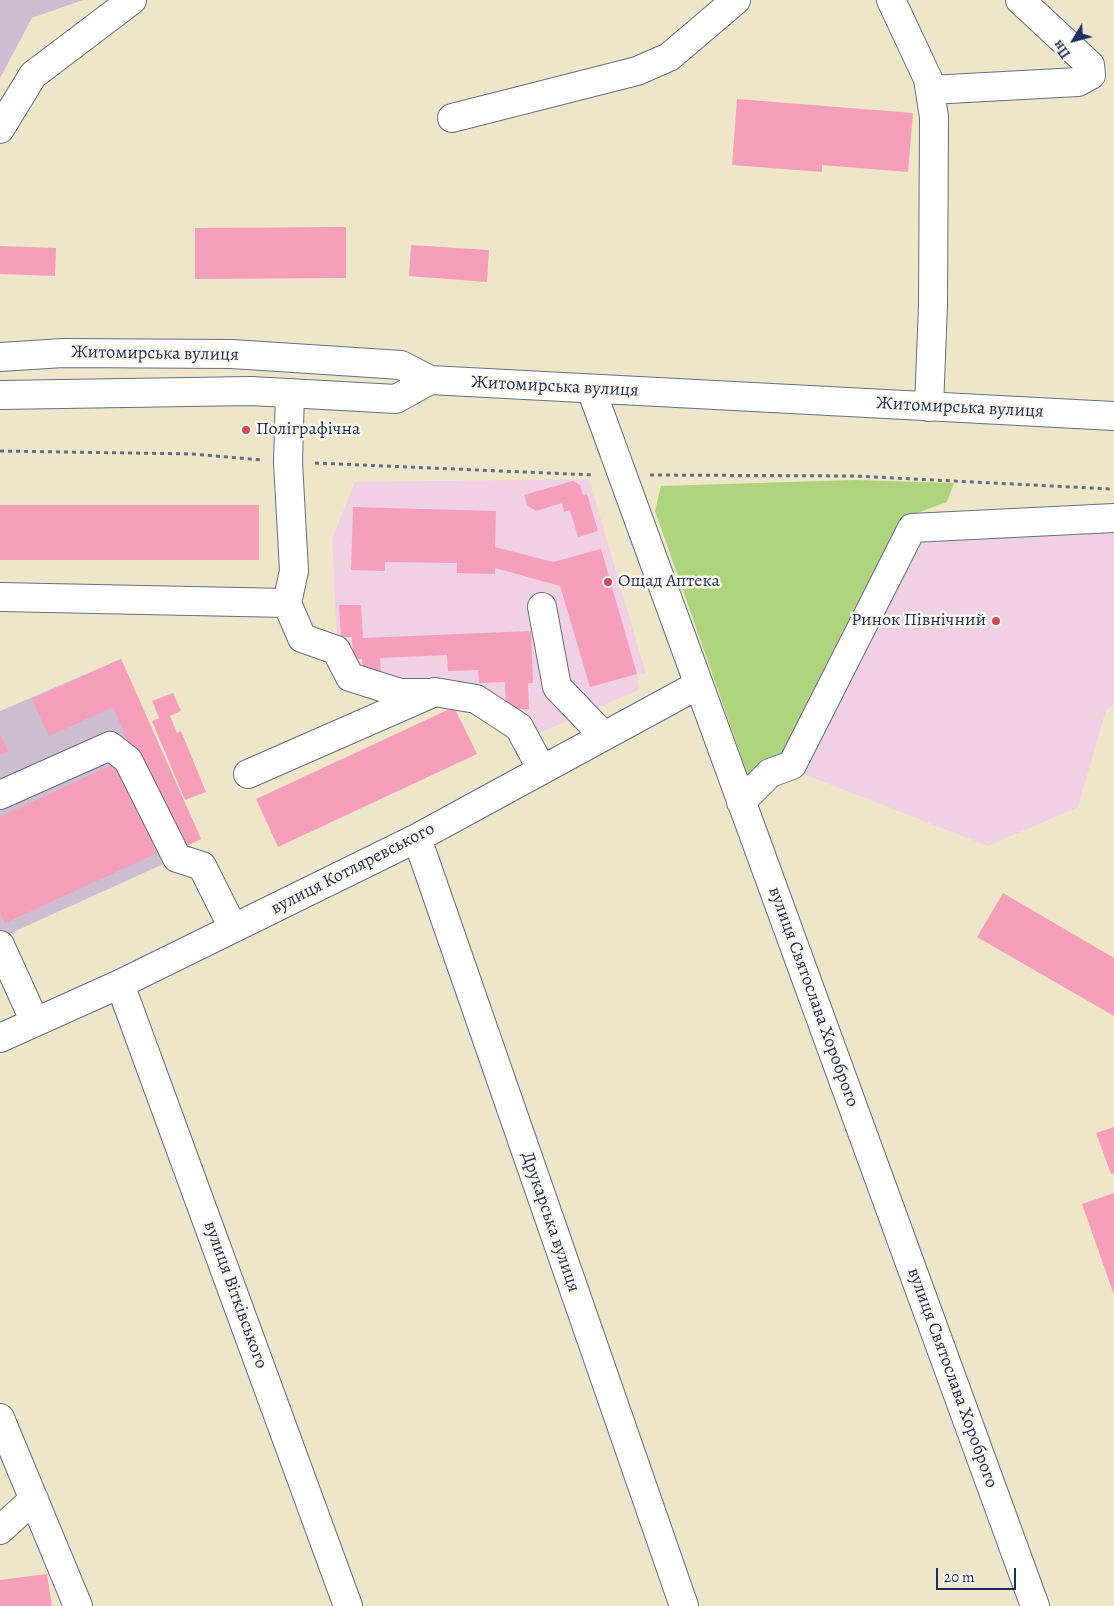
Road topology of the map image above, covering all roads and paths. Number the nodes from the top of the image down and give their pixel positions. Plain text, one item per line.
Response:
1 (132, 0) edge
2 (736, 0) edge
3 (891, 0) edge
4 (1020, 0) edge
5 (930, 90) junction
6 (452, 118) dead end
7 (0, 129) edge
8 (0, 356) edge
9 (430, 380) junction
10 (590, 389) junction
11 (290, 393) junction
12 (0, 395) edge
13 (928, 407) junction
14 (1114, 416) edge
15 (0, 451) edge
16 (288, 462) junction
17 (622, 477) junction
18 (1114, 489) edge
19 (1114, 518) edge
20 (0, 597) edge
21 (287, 603) junction
22 (542, 607) dead end
23 (698, 685) junction
24 (435, 692) junction
25 (604, 736) junction
26 (542, 770) junction
27 (248, 774) dead end
28 (0, 795) edge
29 (741, 802) junction
30 (417, 838) junction
31 (233, 928) junction
32 (0, 945) edge
33 (120, 984) junction
34 (36, 1022) junction
35 (0, 1038) edge
36 (0, 1418) edge
37 (34, 1499) junction
38 (0, 1530) edge
39 (78, 1606) edge
40 (348, 1606) edge
41 (684, 1606) edge
42 (1035, 1606) edge

1 - 7 street
2 - 6 street
3 - 5 street
4 - 5 street
5 - 13 street
8 - 9 street, Житомирська вулиця
9 - 10 street, Житомирська вулиця
9 - 11 street
10 - 13 street, Житомирська вулиця
10 - 17 street, вулиця Святослава Хороброго
11 - 12 street
11 - 16 street
13 - 14 street, Житомирська вулиця
15 - 16 path
16 - 17 path
16 - 21 street
17 - 18 path
17 - 23 street, вулиця Святослава Хороброго
19 - 29 street
20 - 21 street
21 - 24 street
22 - 25 street
23 - 25 street, вулиця Котляревського
23 - 29 street, вулиця Святослава Хороброго
24 - 26 street
24 - 27 street
25 - 26 street, вулиця Котляревського
26 - 30 street, вулиця Котляревського
28 - 31 street
29 - 42 street, вулиця Святослава Хороброго
30 - 31 street, вулиця Котляревського
30 - 41 street, Друкарська вулиця
31 - 33 street, вулиця Котляревського
32 - 34 street
33 - 34 street, вулиця Котляревського
33 - 40 street, вулиця Вітківського
34 - 35 street, вулиця Котляревського
36 - 37 street
37 - 38 street
37 - 39 street

